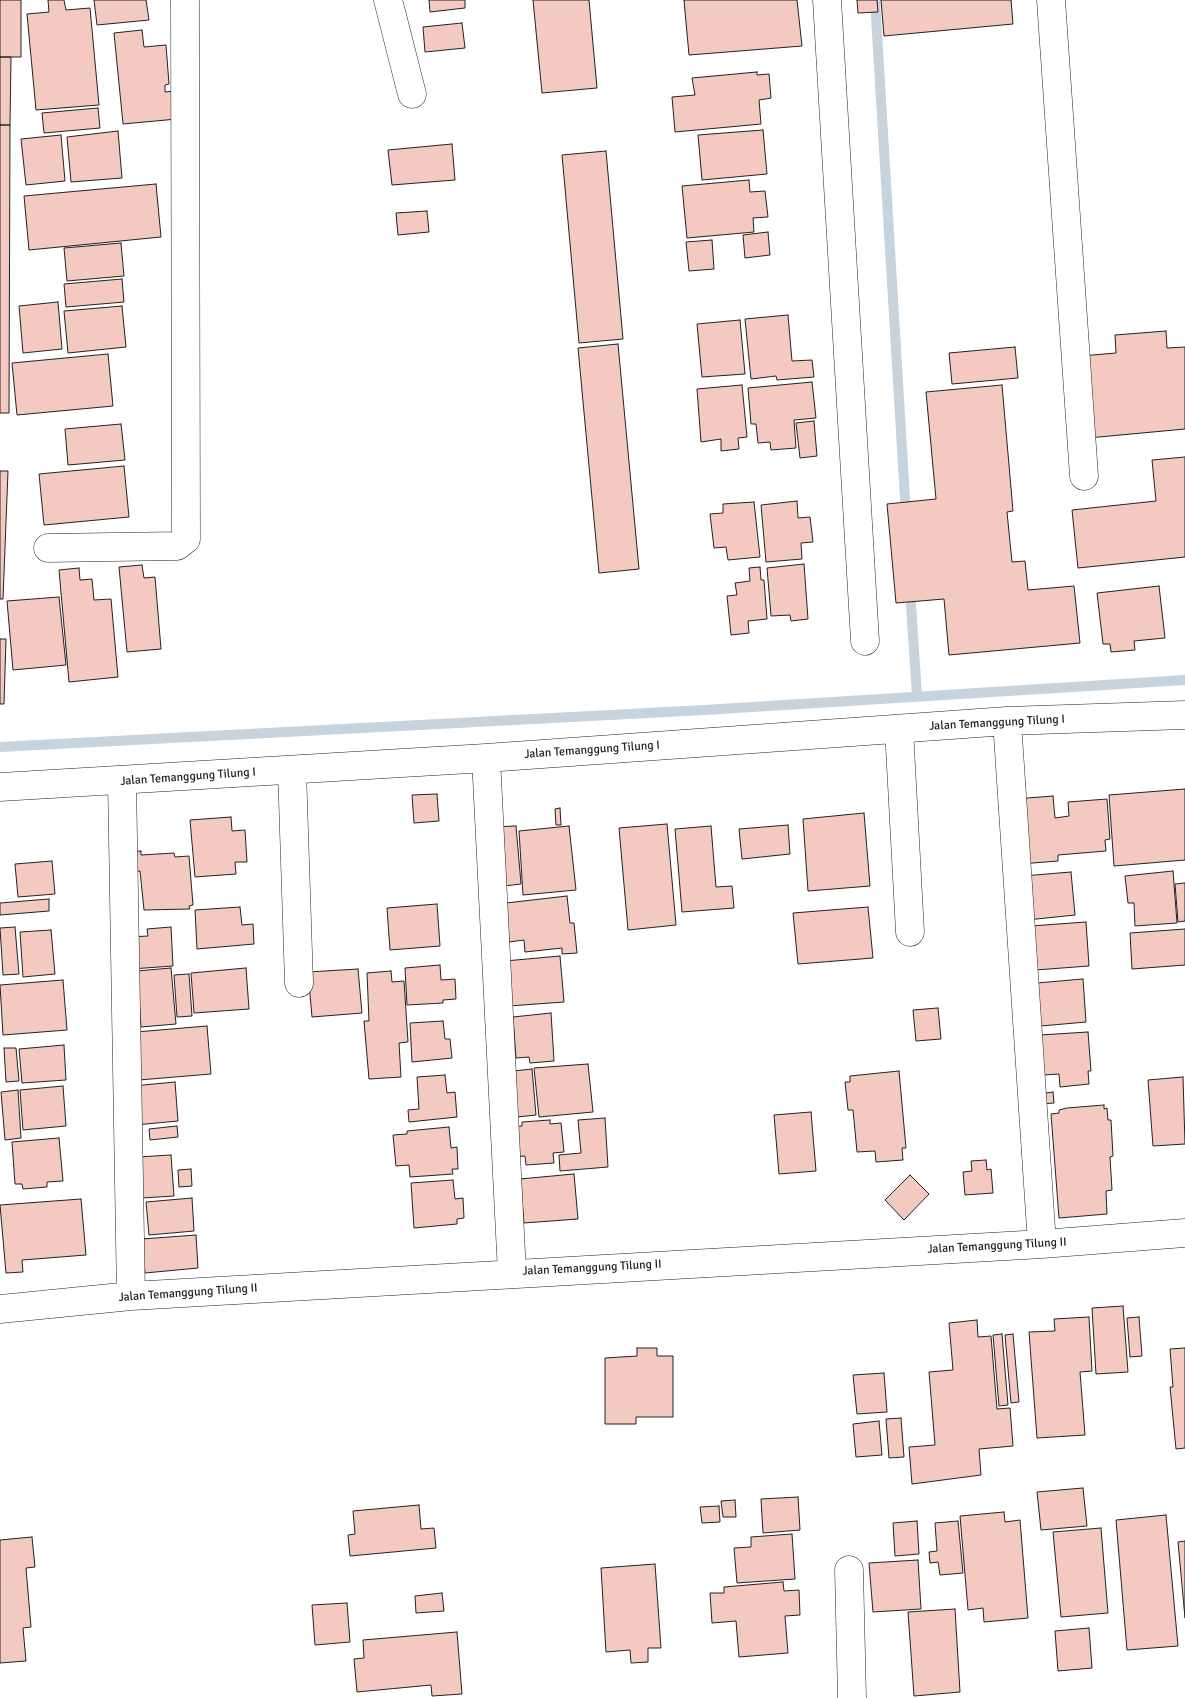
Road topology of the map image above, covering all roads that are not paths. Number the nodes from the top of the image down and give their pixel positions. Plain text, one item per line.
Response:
1 (185, 0) edge
2 (388, 0) edge
3 (827, 0) edge
4 (1051, 0) edge
5 (412, 94) dead end
6 (1084, 476) dead end
7 (48, 548) dead end
8 (865, 641) dead end
9 (1185, 715) edge
10 (1007, 721) junction
11 (898, 729) junction
12 (486, 758) junction
13 (292, 770) junction
14 (122, 781) junction
15 (0, 787) edge
16 (910, 932) dead end
17 (299, 983) dead end
18 (1185, 1233) edge
19 (1042, 1244) junction
20 (512, 1273) junction
21 (131, 1296) junction
22 (0, 1309) edge
23 (849, 1570) dead end
24 (852, 1698) edge

1 - 7 street
2 - 5 street
3 - 8 street
4 - 6 street
9 - 10 street, Jalan Temanggung Tilung I
10 - 11 street, Jalan Temanggung Tilung I
10 - 19 street
11 - 12 street, Jalan Temanggung Tilung I
11 - 16 street
12 - 13 street, Jalan Temanggung Tilung I
12 - 20 street
13 - 14 street, Jalan Temanggung Tilung I
13 - 17 street
14 - 15 street, Jalan Temanggung Tilung I
14 - 21 street
18 - 19 street, Jalan Temanggung Tilung II
19 - 20 street, Jalan Temanggung Tilung II
20 - 21 street, Jalan Temanggung Tilung II
21 - 22 street, Jalan Temanggung Tilung II
23 - 24 street

